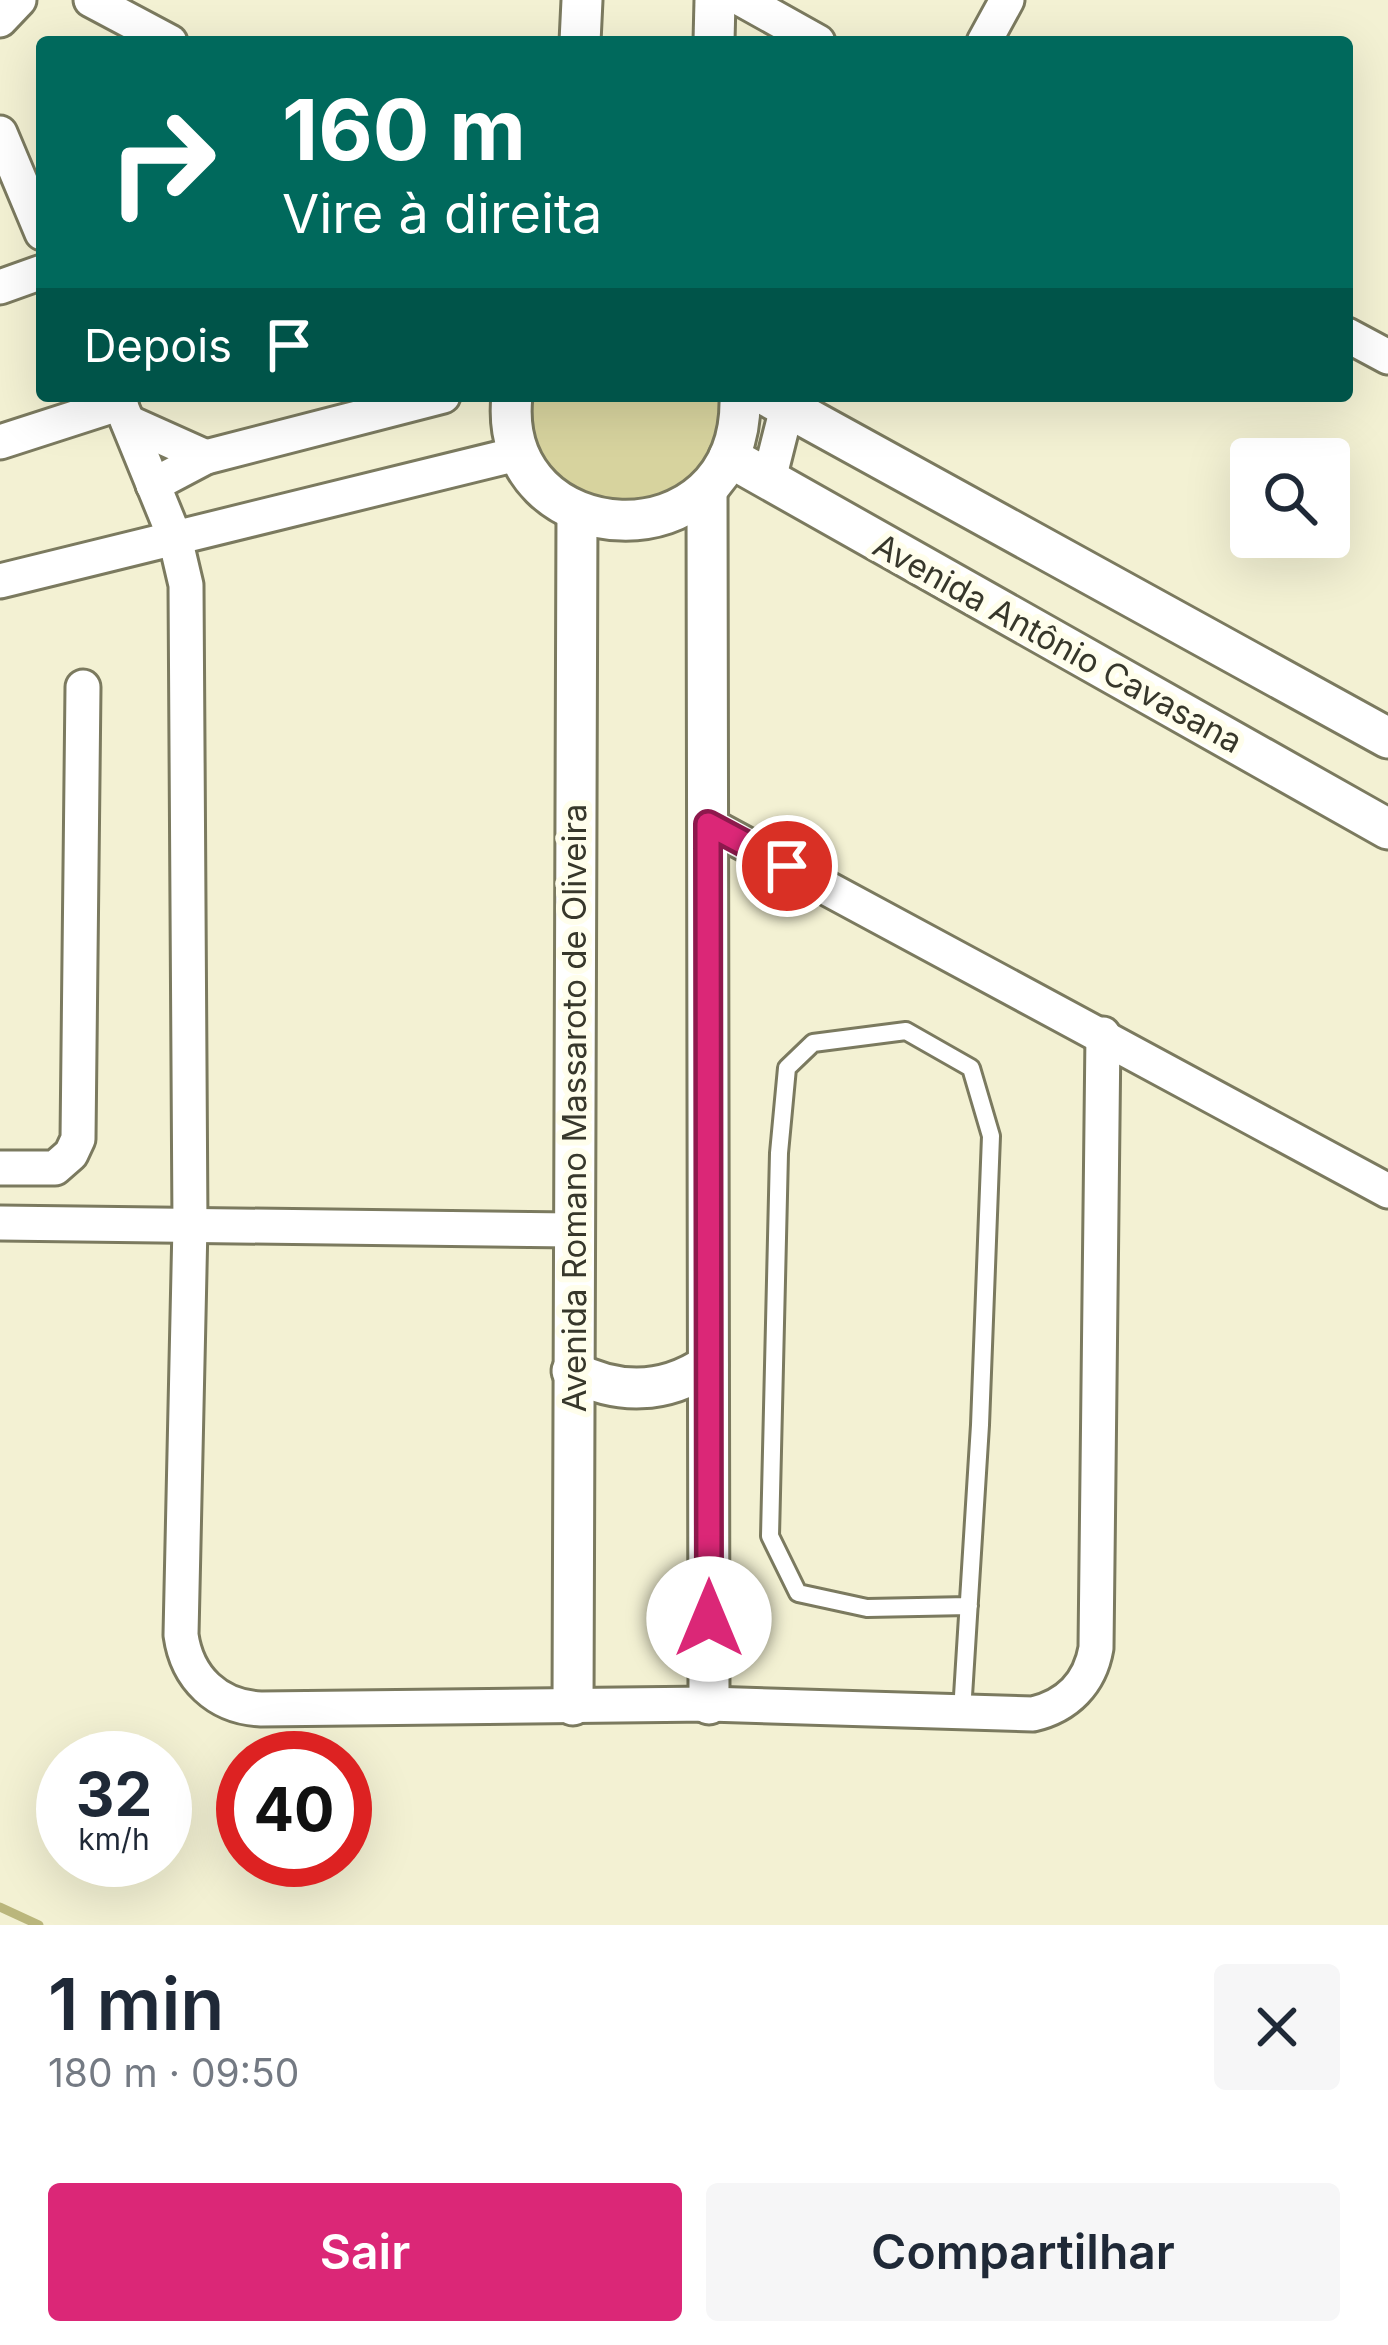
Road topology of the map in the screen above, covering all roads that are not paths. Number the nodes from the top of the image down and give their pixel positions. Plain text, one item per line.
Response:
1 (19, 0) edge
2 (92, 0) edge
3 (581, 0) edge
4 (715, 0) edge
5 (742, 0) edge
6 (1007, 0) edge
7 (0, 20) edge
8 (159, 36) edge
9 (580, 36) edge
10 (714, 36) edge
11 (807, 36) edge
12 (987, 36) edge
13 (0, 133) edge
14 (36, 218) edge
15 (36, 274) edge
16 (0, 287) edge
17 (1353, 337) edge
18 (1388, 357) edge
19 (419, 402) edge
20 (512, 402) edge
21 (740, 402) edge
22 (780, 402) edge
23 (785, 402) edge
24 (122, 407) edge
25 (0, 442) edge
26 (520, 453) junction
27 (206, 457) junction
28 (729, 457) junction
29 (769, 479) junction
30 (153, 485) junction
31 (707, 490) junction
32 (577, 512) junction
33 (175, 538) junction
34 (0, 581) edge
35 (82, 687) dead end
36 (1388, 738) edge
37 (708, 824) junction
38 (1388, 829) edge
39 (1103, 1034) junction
40 (0, 1168) edge
41 (1388, 1191) edge
42 (0, 1223) edge
43 (190, 1225) junction
44 (572, 1230) junction
45 (708, 1365) junction
46 (572, 1371) junction
47 (969, 1606) junction
48 (709, 1704) junction
49 (573, 1705) junction
50 (962, 1712) junction

1 - 7 street
2 - 8 street
3 - 9 street
4 - 10 street
5 - 11 street
6 - 12 street
13 - 14 street
15 - 16 street
17 - 18 street
19 - 27 street
20 - 26 street
21 - 28 street
22 - 29 street
23 - 36 street
24 - 25 street
24 - 27 street
24 - 30 street
26 - 32 street
26 - 33 street
27 - 30 street
28 - 29 street, Avenida Antônio Cavasana
28 - 31 street
29 - 38 street, Avenida Antônio Cavasana
30 - 33 street
31 - 32 street
31 - 37 street
32 - 44 street, Avenida Romano Massaroto de Oliveira
33 - 34 street
33 - 43 street
35 - 40 street
37 - 39 street
37 - 45 street
39 - 41 street
39 - 50 street
42 - 43 street
43 - 44 street
43 - 49 street
44 - 46 street, Avenida Romano Massaroto de Oliveira
45 - 46 street
45 - 48 street
46 - 49 street, Avenida Romano Massaroto de Oliveira
47 - 47 lane
47 - 50 lane
48 - 49 street
48 - 50 street

